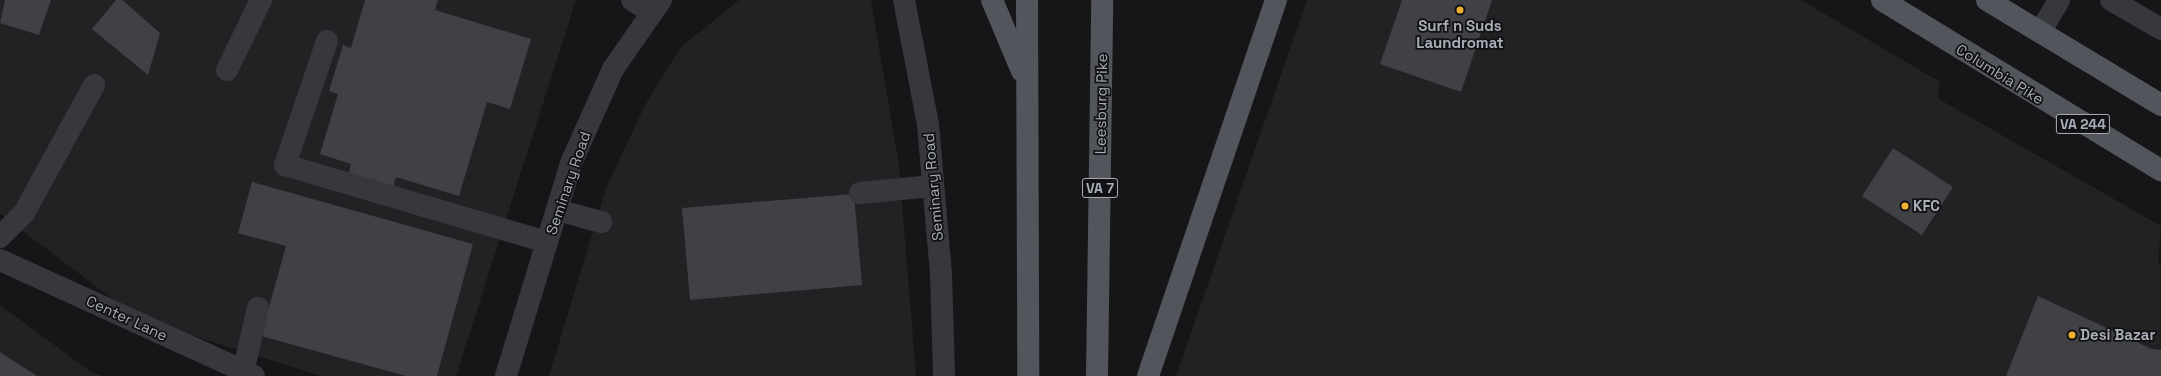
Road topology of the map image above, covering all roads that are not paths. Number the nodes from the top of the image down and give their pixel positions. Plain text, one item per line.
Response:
1 (261, 0) edge
2 (632, 0) edge
3 (904, 0) edge
4 (992, 0) edge
5 (1027, 0) edge
6 (1102, 0) edge
7 (1276, 0) edge
8 (1882, 0) edge
9 (1987, 0) edge
10 (2059, 0) edge
11 (2111, 0) edge
12 (660, 4) edge
13 (2161, 30) edge
14 (2040, 32) junction
15 (327, 41) dead end
16 (227, 70) dead end
17 (1026, 80) junction
18 (94, 85) dead end
19 (2161, 105) edge
20 (2161, 170) edge
21 (933, 186) junction
22 (860, 194) dead end
23 (557, 210) junction
24 (601, 222) dead end
25 (0, 237) edge
26 (547, 242) junction
27 (0, 260) edge
28 (258, 308) dead end
29 (249, 374) edge
30 (506, 376) edge
31 (944, 376) edge
32 (1028, 376) edge
33 (1097, 376) edge
34 (1148, 376) edge

1 - 16 street
2 - 12 street
3 - 21 street, Seminary Road
4 - 17 main road
5 - 17 main road
6 - 33 main road, Leesburg Pike / VA 7
7 - 34 main road
8 - 20 main road, Columbia Pike / VA 244
9 - 14 main road
10 - 14 street
11 - 13 street
12 - 23 street, Seminary Road
14 - 19 main road
15 - 26 street
17 - 32 main road
18 - 25 street
21 - 22 street
21 - 31 street, Seminary Road
23 - 24 street
23 - 26 street, Seminary Road
26 - 30 street, Seminary Road
27 - 29 street, Center Lane
28 - 29 street

